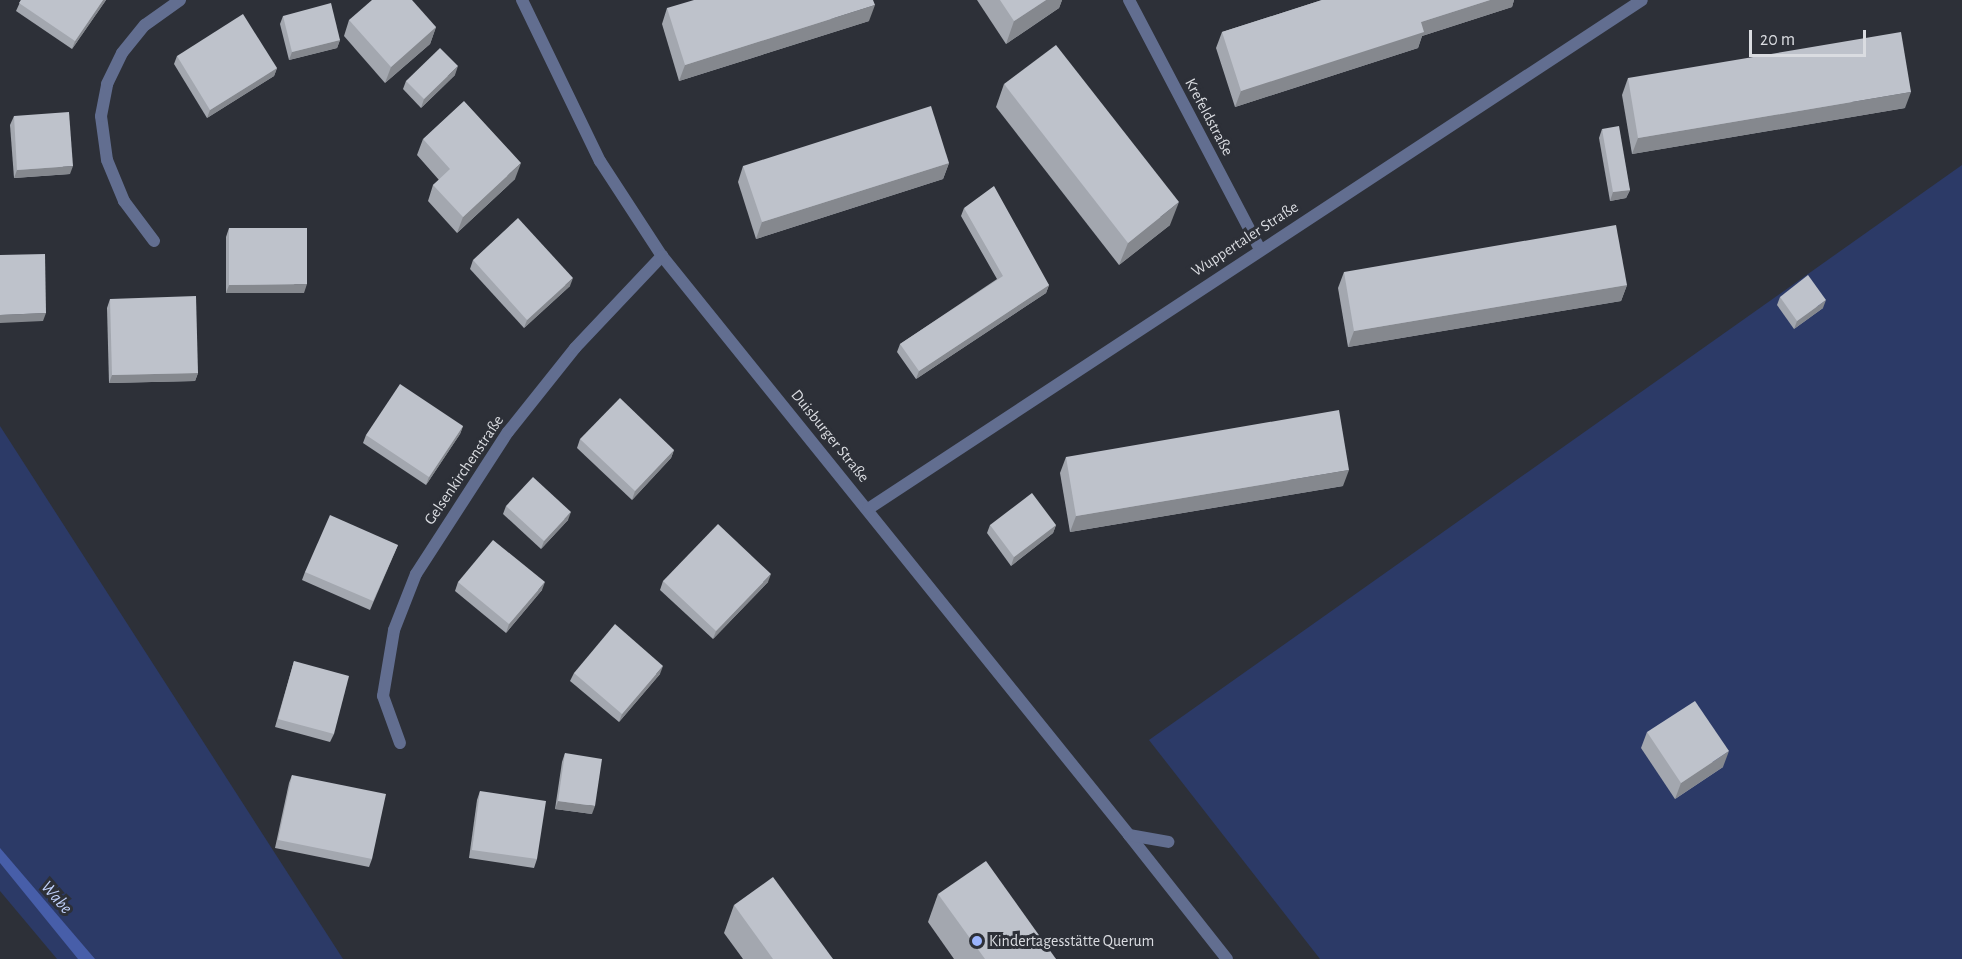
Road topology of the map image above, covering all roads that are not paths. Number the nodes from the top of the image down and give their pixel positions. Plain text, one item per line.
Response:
1 (180, 0) edge
2 (522, 0) edge
3 (1129, 0) edge
4 (1642, 0) edge
5 (154, 241) dead end
6 (1260, 249) junction
7 (662, 256) junction
8 (868, 509) junction
9 (400, 743) dead end
10 (1129, 835) junction
11 (1168, 842) dead end
12 (1227, 959) edge

1 - 5 street
2 - 7 street, Duisburger Straße
3 - 6 street, Krefeldstraße
4 - 6 street, Wuppertaler Straße
6 - 8 street, Wuppertaler Straße
7 - 8 street, Duisburger Straße
7 - 9 street, Gelsenkirchenstraße
8 - 10 street, Duisburger Straße
10 - 11 street
10 - 12 street, Duisburger Straße

